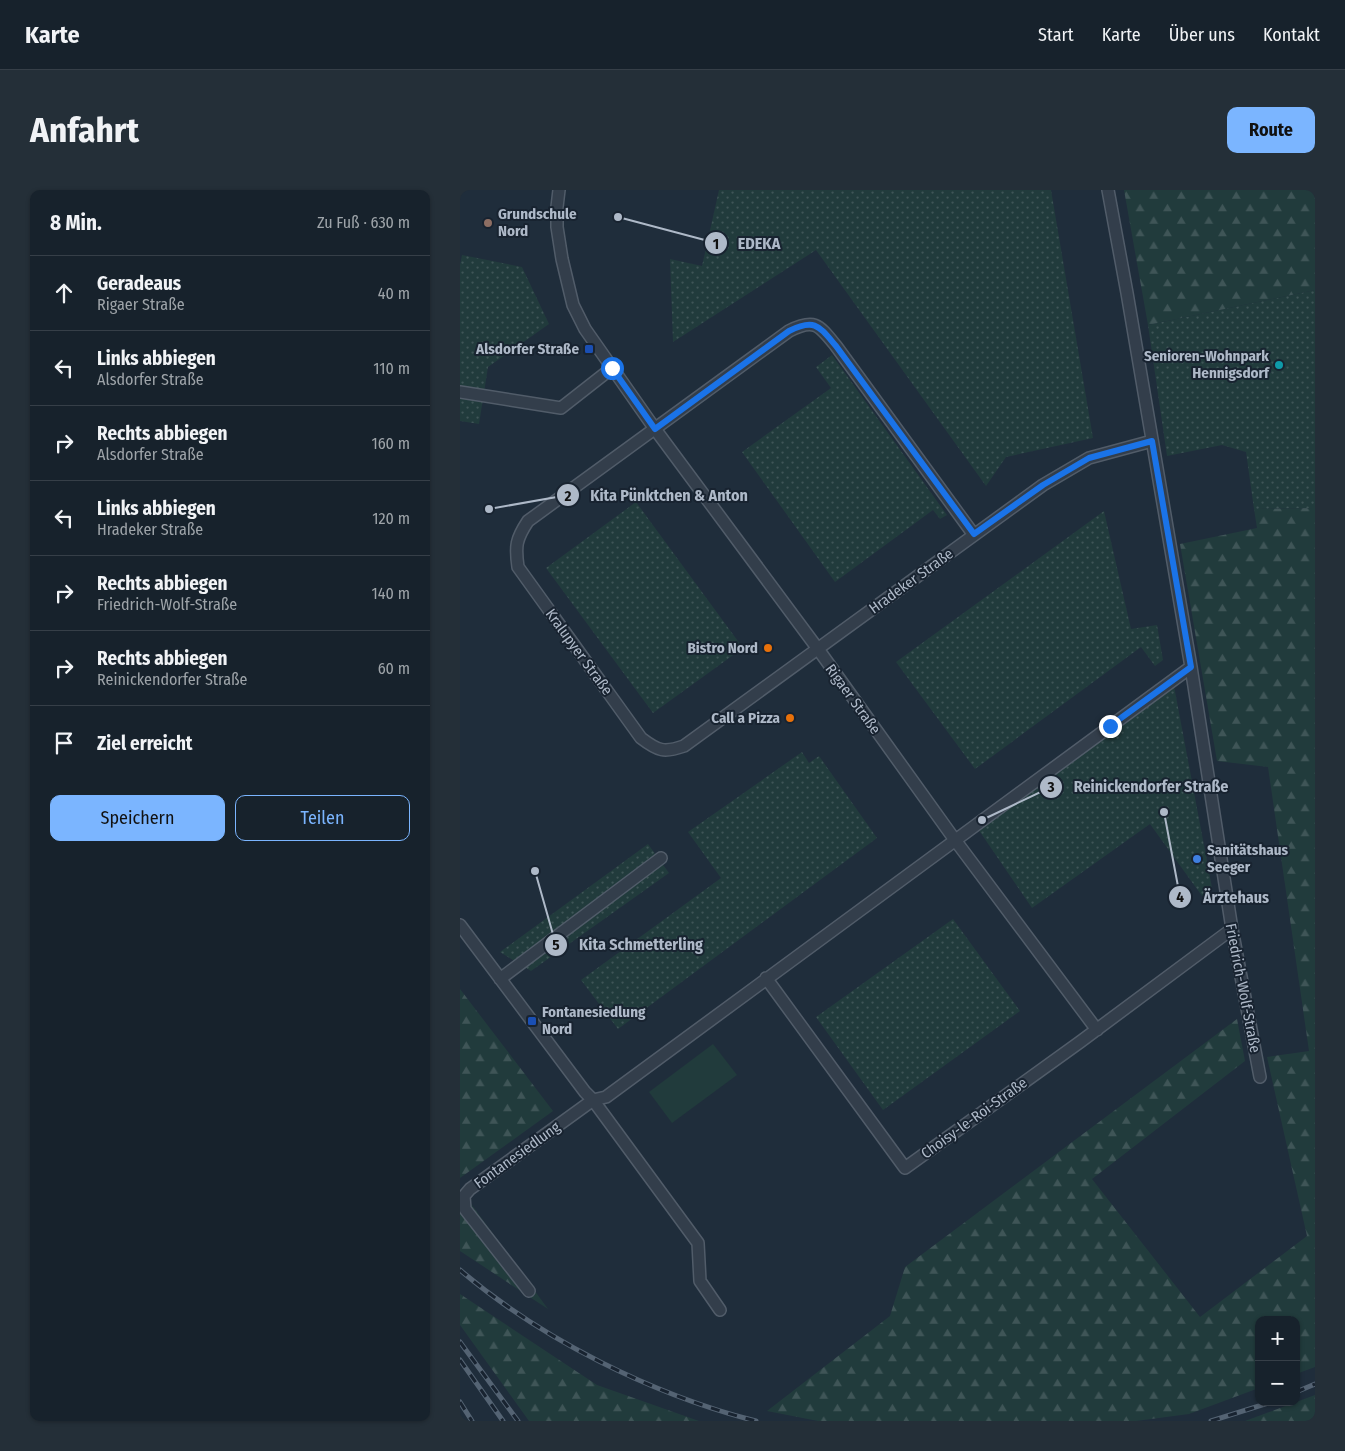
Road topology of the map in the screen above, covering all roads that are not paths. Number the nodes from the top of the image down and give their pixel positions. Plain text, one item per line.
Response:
1 (559, 190) edge
2 (1108, 190) edge
3 (612, 368) junction
4 (460, 392) edge
5 (655, 429) junction
6 (1152, 441) junction
7 (974, 534) junction
8 (818, 649) junction
9 (1191, 667) junction
10 (684, 746) joint
11 (955, 840) junction
12 (661, 858) dead end
13 (460, 925) edge
14 (1232, 929) junction
15 (500, 978) junction
16 (766, 978) junction
17 (1097, 1030) junction
18 (1260, 1077) dead end
19 (593, 1100) junction
20 (529, 1291) dead end
21 (720, 1310) dead end

1 - 3 street, Rigaer Straße
2 - 6 street, Friedrich-Wolf-Straße
3 - 4 street
3 - 5 street, Rigaer Straße
5 - 7 street
5 - 8 street, Rigaer Straße
5 - 10 street, Kralupyer Straße
6 - 7 street, Hradeker Straße
6 - 9 street, Friedrich-Wolf-Straße
7 - 8 street, Hradeker Straße
8 - 10 street, Hradeker Straße
8 - 11 street, Rigaer Straße
9 - 11 street
9 - 14 street, Friedrich-Wolf-Straße
11 - 16 street
11 - 17 street, Rigaer Straße
12 - 15 street
13 - 15 street
14 - 17 street, Choisy-le-Roi-Straße
14 - 18 street, Friedrich-Wolf-Straße
15 - 19 street
16 - 17 street, Choisy-le-Roi-Straße
16 - 19 street
19 - 20 street, Fontanesiedlung
19 - 21 street

